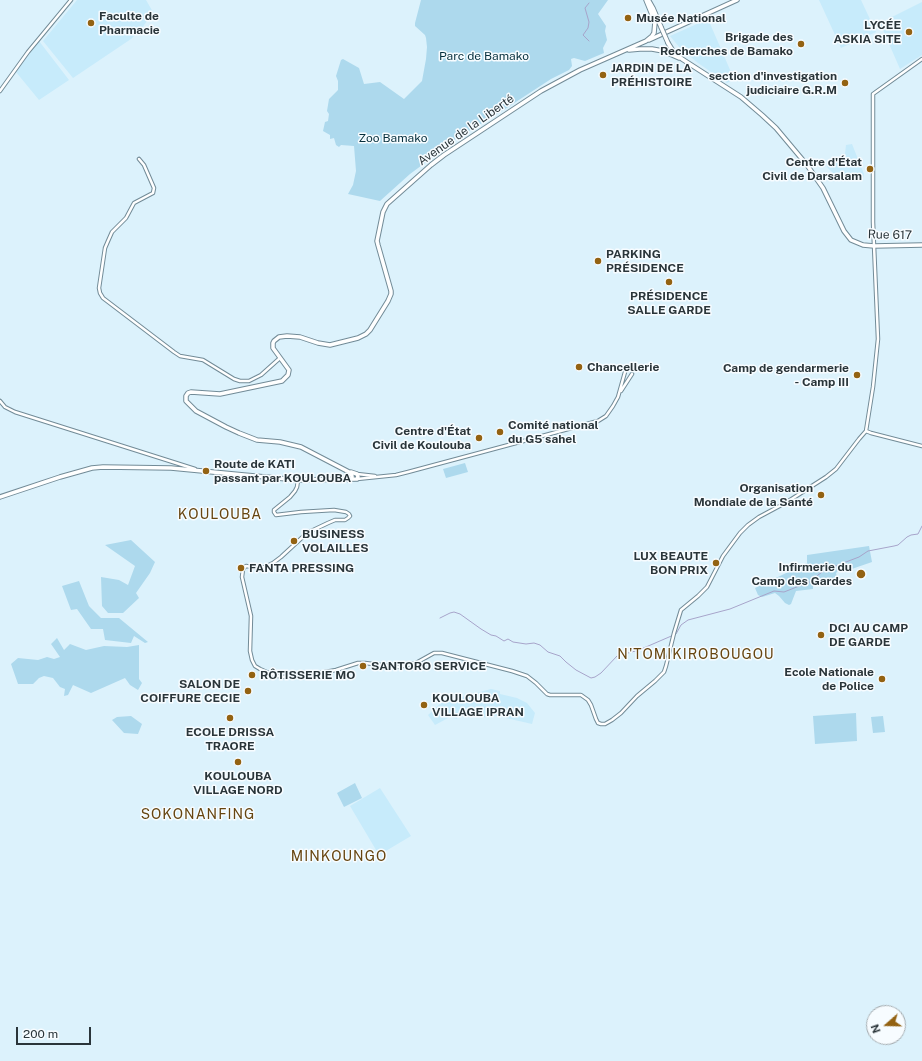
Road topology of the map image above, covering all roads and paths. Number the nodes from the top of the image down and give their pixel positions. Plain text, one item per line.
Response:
1 (71, 0) edge
2 (649, 0) edge
3 (737, 0) edge
4 (646, 41) junction
5 (624, 51) junction
6 (682, 59) junction
7 (922, 59) edge
8 (0, 91) edge
9 (138, 158) dead end
10 (922, 245) edge
11 (874, 246) junction
12 (280, 358) junction
13 (625, 372) dead end
14 (632, 374) dead end
15 (618, 397) junction
16 (0, 402) edge
17 (866, 431) junction
18 (922, 446) edge
19 (162, 458) junction
20 (171, 468) junction
21 (198, 470) junction
22 (349, 472) junction
23 (357, 474) junction
24 (380, 476) junction
25 (357, 479) junction
26 (298, 480) junction
27 (349, 480) junction
28 (0, 497) edge

1 - 8 street
2 - 4 main road
2 - 6 main road, bridge
3 - 4 main road
4 - 5 main road
5 - 6 main road
5 - 12 main road, Avenue de la Liberté
6 - 11 main road, Rue 617
7 - 11 street
9 - 12 street
10 - 11 main road, Rue 617
11 - 17 street
12 - 22 main road, Avenue de la Liberté
13 - 15 street
14 - 15 street
15 - 24 street
16 - 19 street
17 - 18 street
17 - 26 street
19 - 20 street
19 - 21 street
20 - 21 main road
20 - 28 main road
21 - 26 main road
22 - 23 main road
22 - 27 main road
23 - 24 street
23 - 25 main road
24 - 25 street
25 - 27 main road
26 - 27 main road

